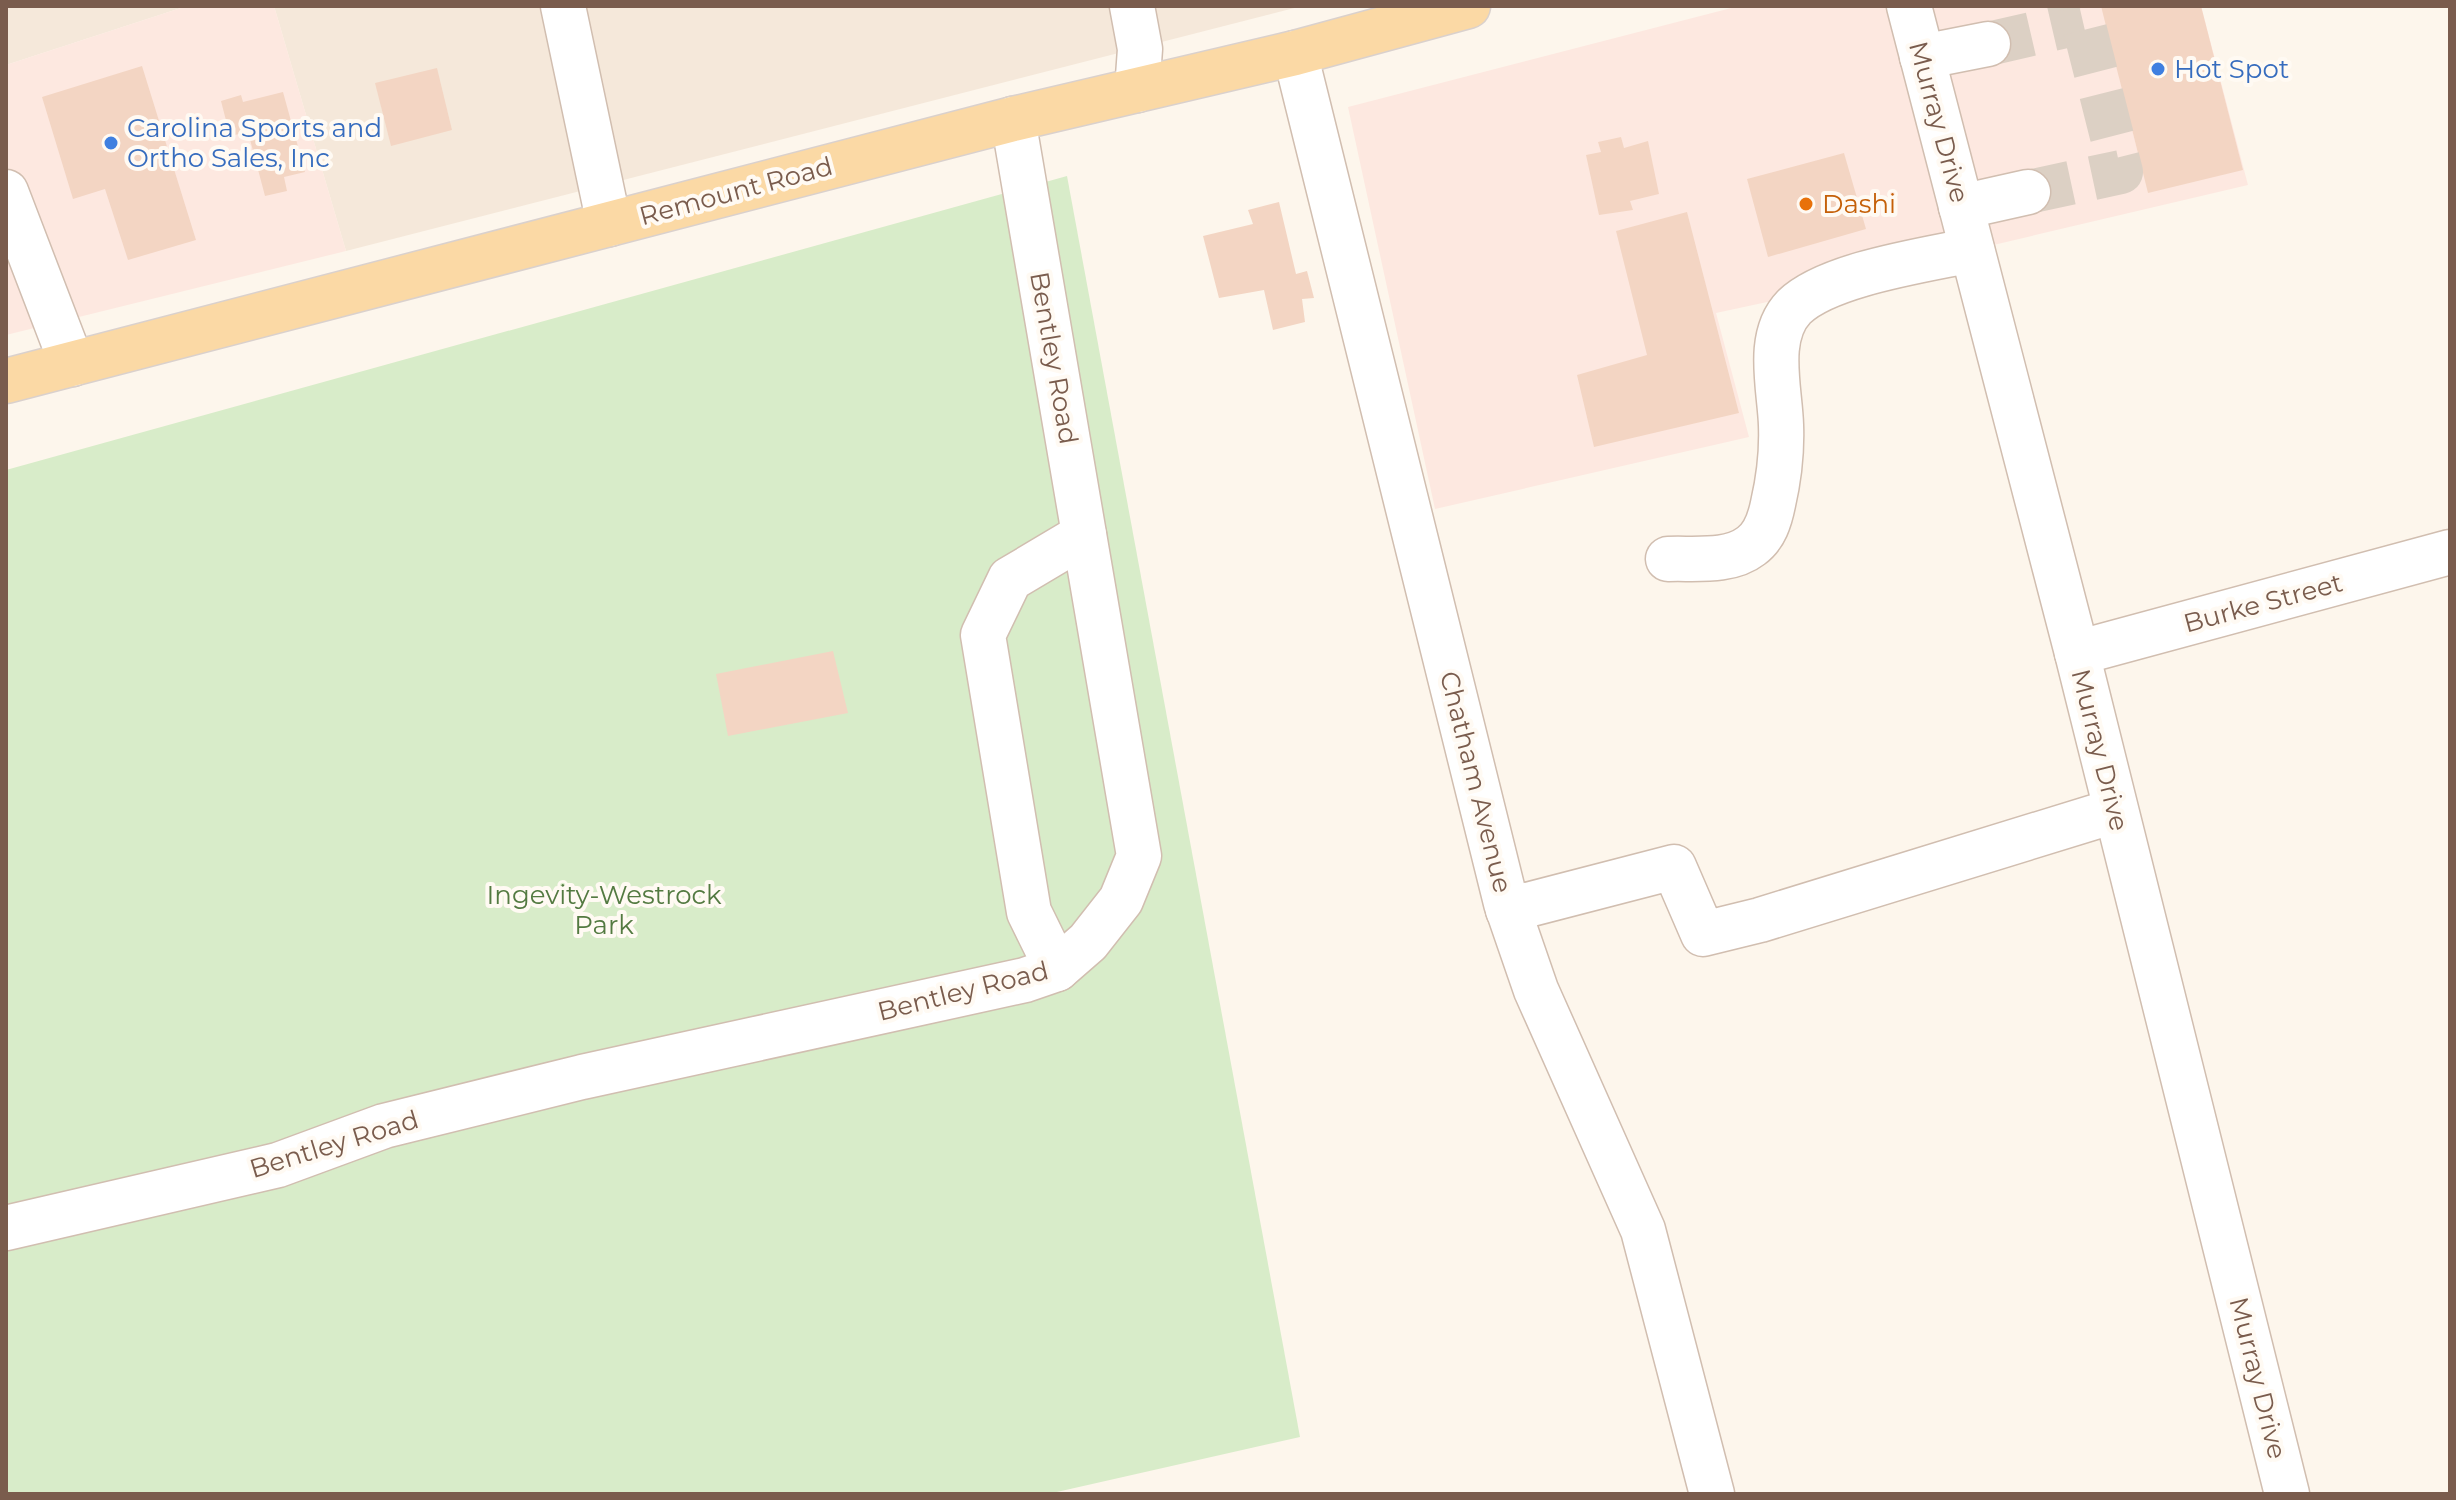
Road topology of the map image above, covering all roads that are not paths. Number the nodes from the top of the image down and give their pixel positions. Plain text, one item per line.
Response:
1 (563, 6) edge
2 (1132, 6) edge
3 (1468, 6) edge
4 (1909, 6) edge
5 (1988, 44) tunnel mouth
6 (1295, 53) junction
7 (1922, 57) junction
8 (1137, 90) junction
9 (1013, 119) junction
10 (6, 192) edge
11 (2028, 192) tunnel mouth
12 (1961, 207) junction
13 (609, 224) junction
14 (1972, 250) junction
15 (72, 364) junction
16 (6, 381) edge
17 (1084, 535) junction
18 (2450, 552) edge
19 (1668, 559) dead end
20 (2077, 653) junction
21 (2114, 811) junction
22 (1508, 910) junction
23 (1057, 969) junction
24 (6, 1228) edge
25 (1712, 1494) edge
26 (2287, 1494) edge

1 - 13 street
2 - 8 street
3 - 6 main road, Remount Road
4 - 7 street, Murray Drive
5 - 7 street
6 - 8 main road, Remount Road
6 - 22 street, Chatham Avenue
7 - 12 street, Murray Drive
8 - 9 main road, Remount Road
9 - 13 main road, Remount Road
9 - 17 street, Bentley Road
10 - 15 street
11 - 12 street
12 - 14 street, Murray Drive
13 - 15 main road, Remount Road
14 - 19 street
14 - 20 street, Murray Drive
15 - 16 main road, Remount Road
17 - 23 street, Bentley Road
17 - 23 street
18 - 20 street, Burke Street
20 - 21 street, Murray Drive
21 - 22 street
21 - 26 street, Murray Drive
22 - 25 street, Chatham Avenue
23 - 24 street, Bentley Road

